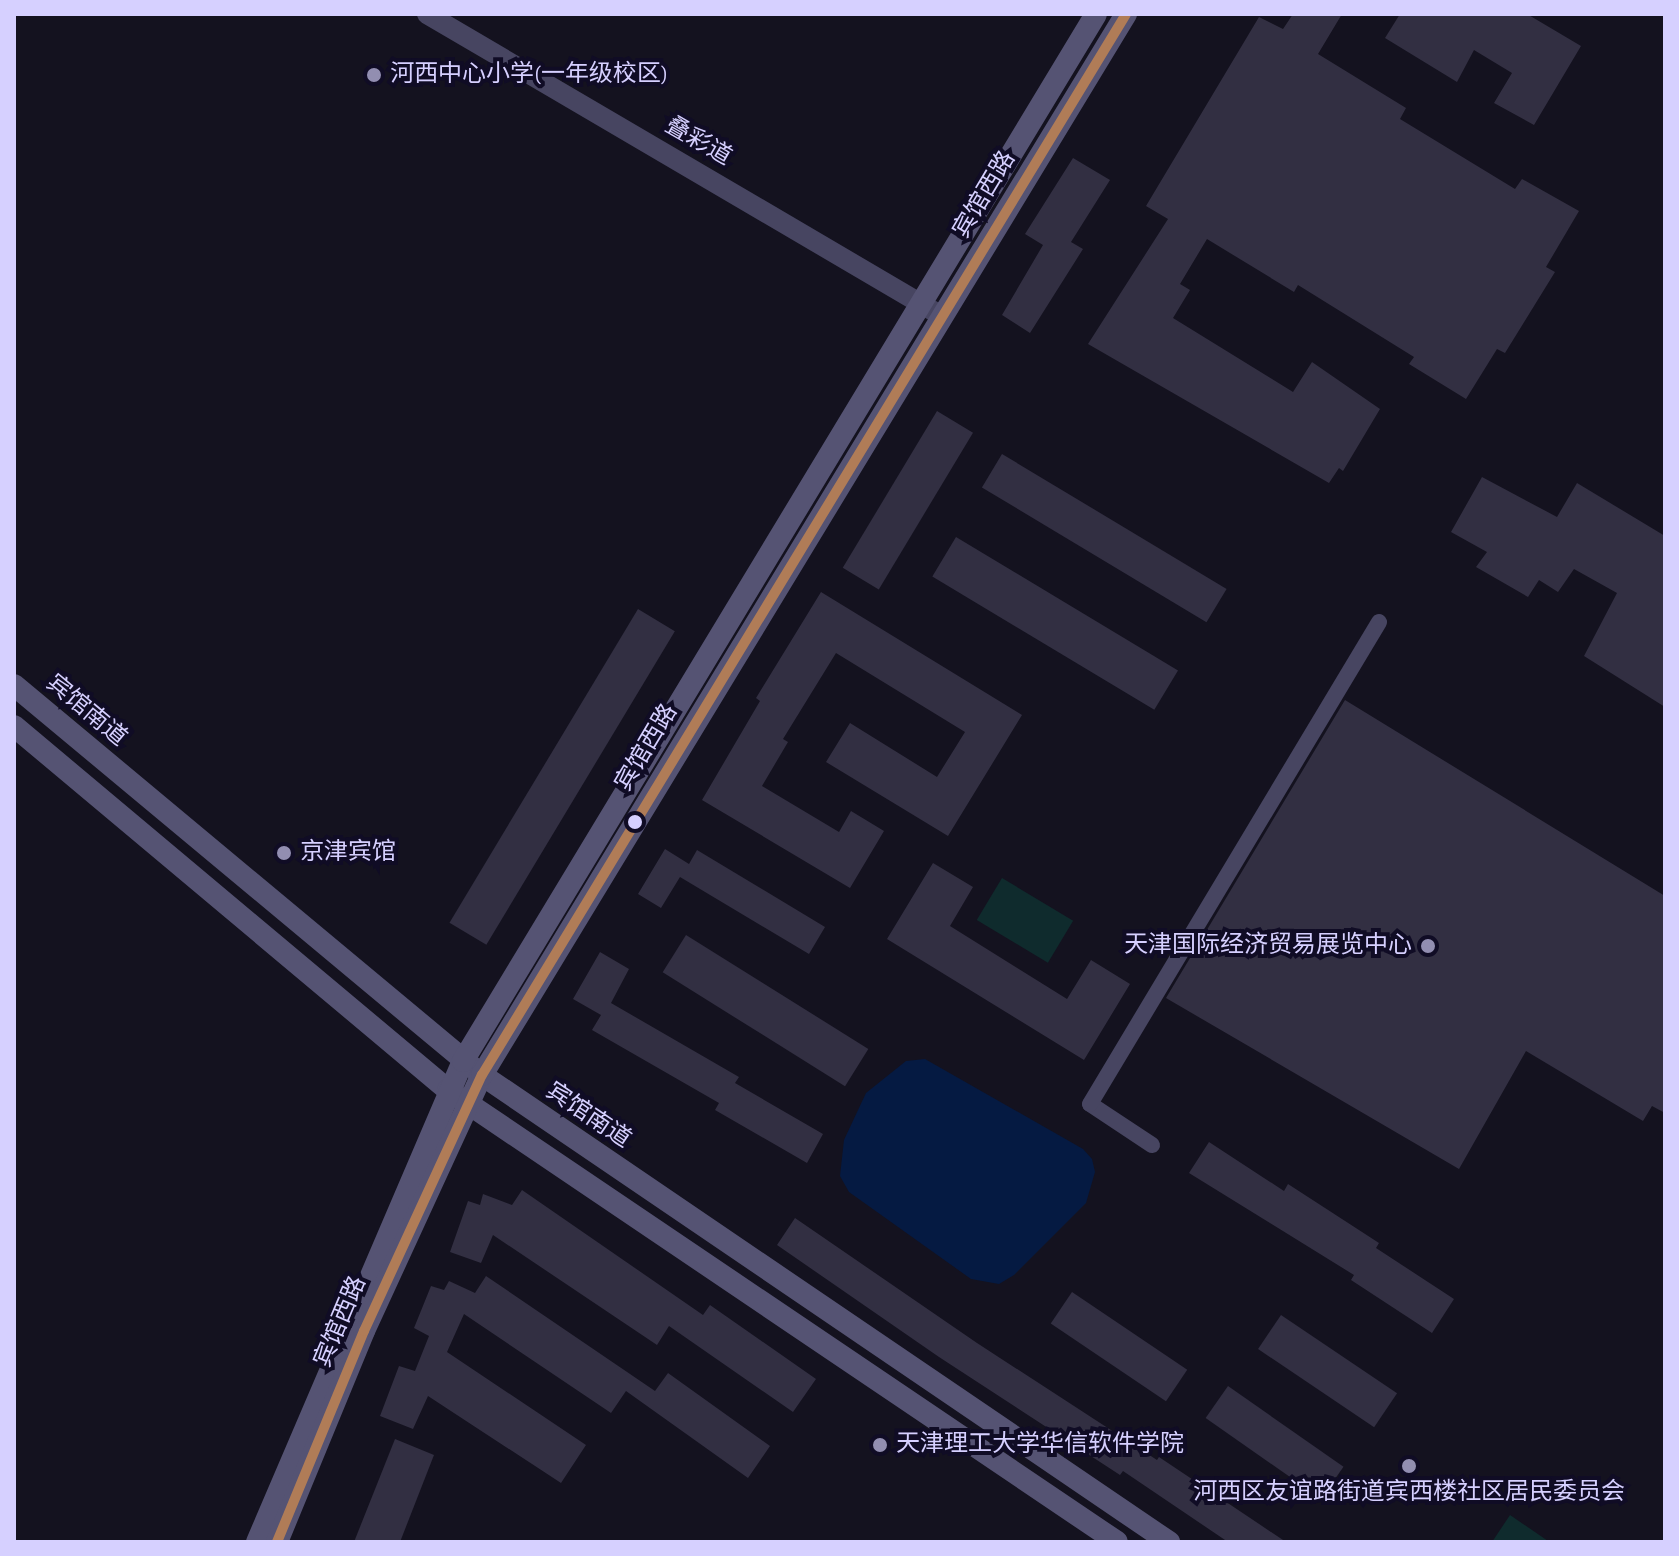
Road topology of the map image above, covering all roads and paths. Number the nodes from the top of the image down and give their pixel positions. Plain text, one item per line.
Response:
1 (427, 14) edge
2 (1096, 14) edge
3 (1126, 14) edge
4 (921, 303) junction
5 (942, 316) junction
6 (1379, 622) dead end
7 (14, 685) edge
8 (14, 726) edge
9 (463, 1061) junction
10 (482, 1075) junction
11 (457, 1096) junction
12 (1152, 1145) dead end
13 (257, 1542) edge
14 (277, 1542) edge
15 (1117, 1542) edge
16 (1169, 1542) edge

1 - 4 street, 叠彩道
2 - 4 main road, 宾馆西路
3 - 5 main road, 宾馆西路
4 - 5 street, 叠彩道
4 - 9 main road, 宾馆西路
5 - 10 main road, 宾馆西路
6 - 12 street
7 - 9 main road, 宾馆南道
8 - 11 main road
9 - 10 main road, 宾馆南道
9 - 11 main road, 宾馆西路
10 - 11 main road, 宾馆西路
10 - 16 main road, 宾馆南道
11 - 13 main road, 宾馆西路
11 - 14 main road, 宾馆西路
11 - 15 main road

